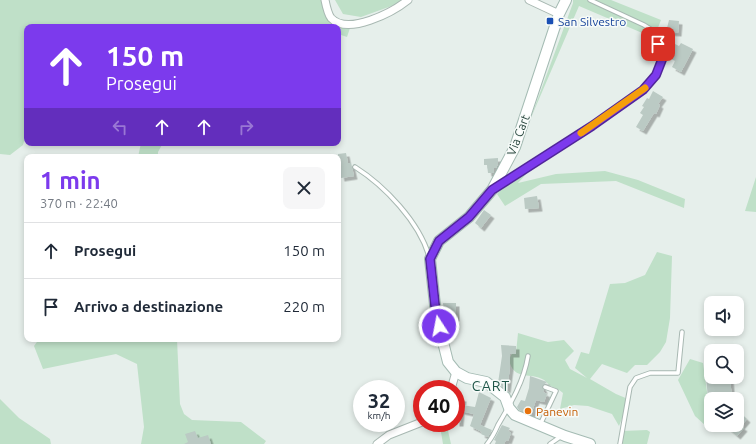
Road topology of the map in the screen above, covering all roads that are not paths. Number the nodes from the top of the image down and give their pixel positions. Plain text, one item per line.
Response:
1 (325, 0) edge
2 (408, 0) edge
3 (529, 0) edge
4 (566, 0) edge
5 (590, 0) edge
6 (559, 14) junction
7 (355, 167) dead end
8 (492, 190) junction
9 (430, 259) junction
10 (682, 332) dead end
11 (528, 356) dead end
12 (456, 372) junction
13 (454, 380) edge
14 (545, 387) dead end
15 (509, 408) junction
16 (413, 426) edge
17 (539, 426) junction
18 (563, 436) junction
19 (377, 444) edge
20 (487, 444) edge
21 (550, 444) edge
22 (590, 444) edge
23 (620, 444) edge

1 - 2 street
3 - 6 street
4 - 6 street, Via Cart
5 - 8 lane
6 - 8 street, Via Cart
7 - 9 lane
8 - 9 street, Via Cart
9 - 12 street
10 - 23 lane
11 - 15 lane
12 - 13 street
12 - 15 street
14 - 17 lane
15 - 17 street
15 - 20 lane
16 - 19 street
17 - 18 street
18 - 21 lane
18 - 22 street

